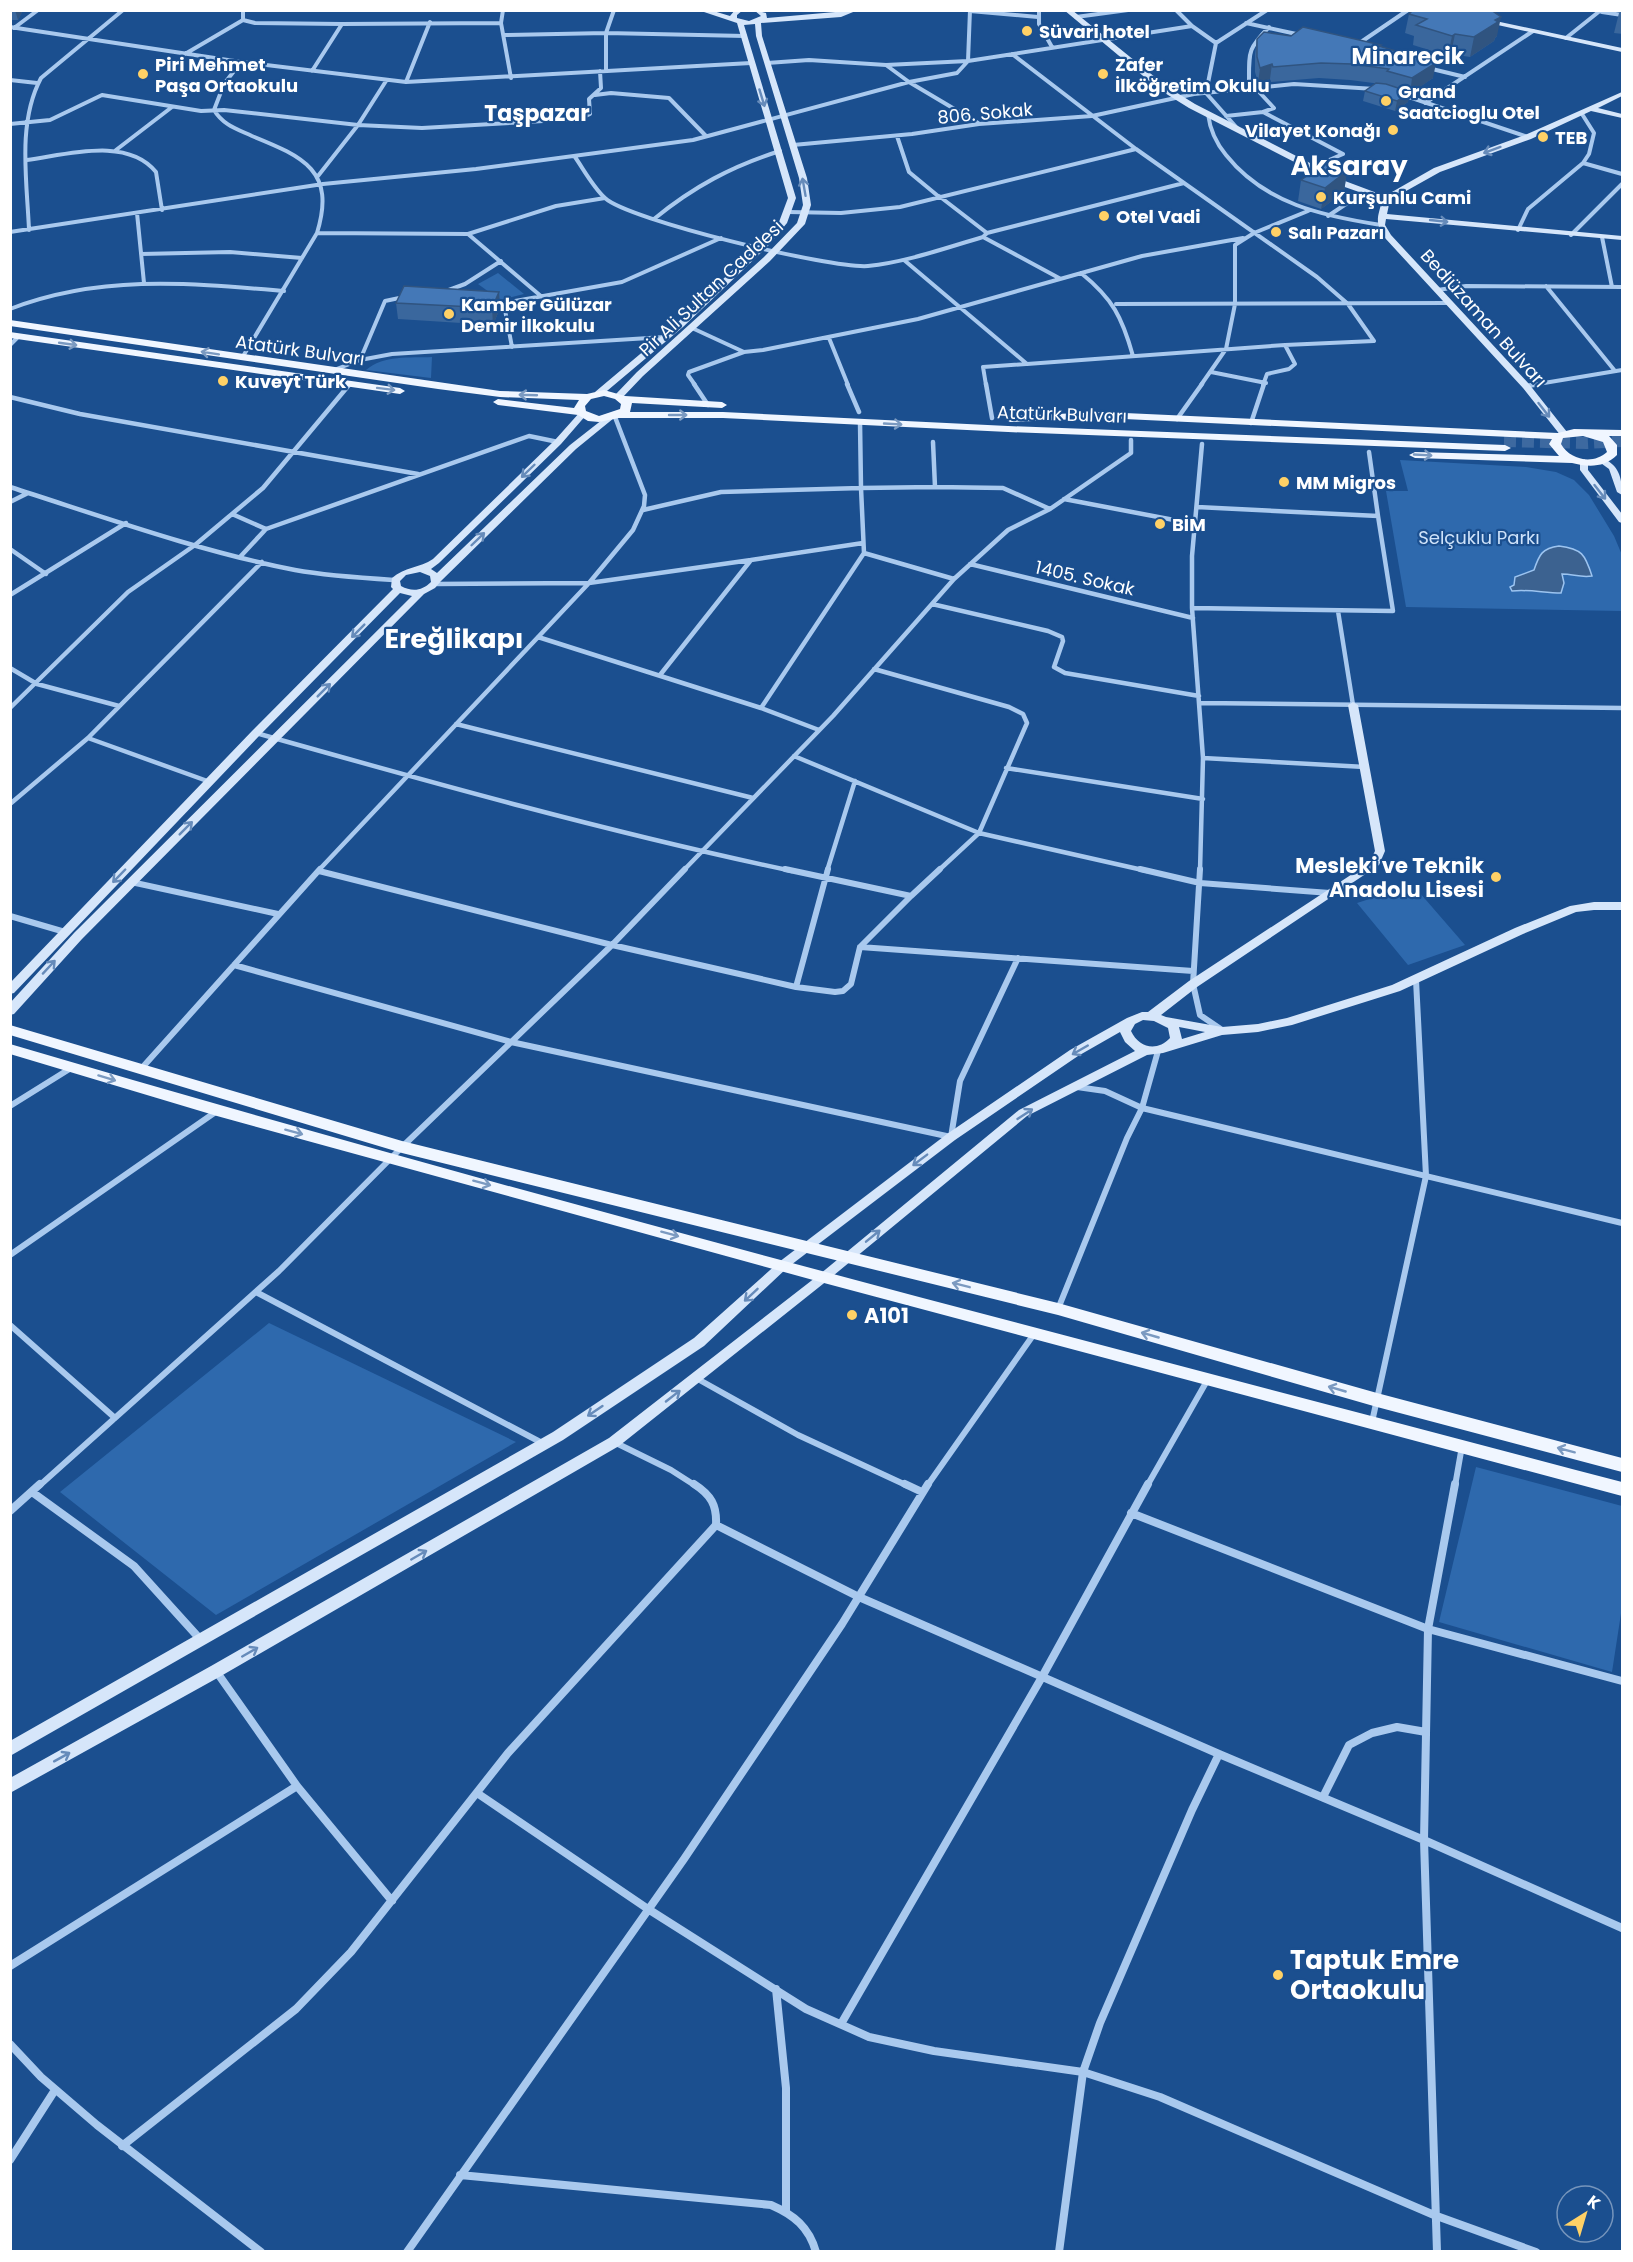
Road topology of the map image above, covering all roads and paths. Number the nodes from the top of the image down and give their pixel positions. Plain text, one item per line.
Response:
1 (38, 10) edge
2 (123, 10) edge
3 (243, 10) edge
4 (503, 10) edge
5 (614, 10) edge
6 (701, 10) edge
7 (740, 10) edge
8 (836, 10) edge
9 (855, 10) edge
10 (1038, 10) edge
11 (1067, 10) edge
12 (1128, 10) edge
13 (1176, 10) edge
14 (1267, 10) edge
15 (1408, 10) edge
16 (759, 11) edge
17 (970, 11) edge
18 (1601, 11) edge
19 (1623, 15) edge
20 (1038, 17) junction
21 (1076, 17) junction
22 (243, 20) junction
23 (736, 20) junction
24 (1480, 20) edge
25 (759, 21) junction
26 (430, 22) junction
27 (501, 23) junction
28 (1246, 23) junction
29 (342, 24) junction
30 (1192, 26) junction
31 (1269, 27) junction
32 (12, 28) edge
33 (1533, 31) junction
34 (606, 33) junction
35 (504, 35) junction
36 (745, 36) junction
37 (1311, 38) edge
38 (1566, 38) junction
39 (1104, 39) junction
40 (86, 40) junction
41 (1216, 43) junction
42 (1052, 47) junction
43 (1623, 50) edge
44 (1364, 51) edge
45 (185, 54) junction
46 (1012, 54) junction
47 (968, 61) junction
48 (242, 62) junction
49 (751, 63) junction
50 (767, 63) junction
51 (886, 65) junction
52 (1426, 67) edge
53 (312, 71) junction
54 (600, 71) junction
55 (606, 71) junction
56 (1465, 77) junction
57 (511, 78) junction
58 (10, 80) edge
59 (386, 81) junction
60 (406, 82) junction
61 (909, 82) junction
62 (37, 83) junction
63 (1254, 89) junction
64 (1385, 90) edge
65 (1206, 93) junction
66 (1393, 93) edge
67 (1623, 94) edge
68 (594, 95) junction
69 (1177, 97) junction
70 (1425, 103) junction
71 (172, 106) junction
72 (1593, 109) junction
73 (214, 110) junction
74 (1263, 112) junction
75 (783, 114) junction
76 (1208, 114) junction
77 (1582, 114) junction
78 (1092, 116) junction
79 (1226, 116) junction
80 (1623, 116) edge
81 (768, 119) junction
82 (28, 123) junction
83 (10, 124) edge
84 (979, 124) junction
85 (358, 125) junction
86 (1237, 128) junction
87 (706, 136) junction
88 (897, 136) junction
89 (1528, 137) junction
90 (793, 145) junction
91 (1136, 149) junction
92 (116, 150) junction
93 (780, 151) junction
94 (575, 157) junction
95 (27, 160) junction
96 (1583, 163) junction
97 (1313, 167) junction
98 (1623, 174) edge
99 (318, 176) junction
100 (1184, 183) junction
101 (1623, 183) edge
102 (323, 184) junction
103 (1364, 192) junction
104 (938, 196) junction
105 (605, 198) junction
106 (1386, 199) junction
107 (162, 210) junction
108 (1308, 211) junction
109 (788, 212) junction
110 (137, 213) junction
111 (805, 214) junction
112 (1328, 216) junction
113 (654, 219) junction
114 (1381, 220) junction
115 (1518, 230) junction
116 (29, 231) junction
117 (10, 232) edge
118 (317, 233) junction
119 (1254, 233) junction
120 (468, 234) junction
121 (985, 235) junction
122 (1571, 235) junction
123 (1602, 237) junction
124 (721, 238) junction
125 (1243, 238) junction
126 (1623, 238) edge
127 (759, 249) junction
128 (774, 252) junction
129 (141, 254) junction
130 (302, 258) junction
131 (904, 260) junction
132 (501, 261) junction
133 (1081, 273) junction
134 (1059, 278) junction
135 (144, 283) junction
136 (1546, 286) junction
137 (1612, 287) junction
138 (1623, 287) edge
139 (1437, 290) junction
140 (284, 291) junction
141 (437, 294) edge
142 (406, 297) edge
143 (542, 297) junction
144 (1448, 303) junction
145 (1116, 304) junction
146 (1234, 304) junction
147 (1348, 304) junction
148 (960, 306) junction
149 (10, 309) edge
150 (10, 323) edge
151 (680, 325) junction
152 (692, 328) junction
153 (666, 337) junction
154 (828, 338) junction
155 (13, 339) edge
156 (678, 341) junction
157 (1285, 345) junction
158 (512, 347) junction
159 (1226, 349) junction
160 (744, 352) junction
161 (1133, 356) junction
162 (242, 358) junction
163 (360, 360) junction
164 (1027, 364) junction
165 (1623, 370) edge
166 (1615, 371) junction
167 (330, 372) junction
168 (1211, 372) junction
169 (1266, 383) junction
170 (349, 385) junction
171 (1526, 386) junction
172 (592, 395) junction
173 (10, 397) edge
174 (621, 397) junction
175 (708, 405) junction
176 (581, 413) junction
177 (615, 417) junction
178 (859, 417) junction
179 (992, 418) junction
180 (1177, 419) junction
181 (1251, 423) junction
182 (1009, 424) junction
183 (1590, 433) junction
184 (1623, 433) edge
185 (1561, 435) junction
186 (1131, 440) junction
187 (1506, 441) junction
188 (558, 442) junction
189 (933, 442) dead end
190 (1202, 444) junction
191 (1369, 452) junction
192 (293, 454) junction
193 (1623, 458) edge
194 (1515, 459) junction
195 (1604, 460) junction
196 (1579, 461) junction
197 (418, 474) junction
198 (10, 487) edge
199 (935, 487) junction
200 (861, 488) junction
201 (1623, 492) edge
202 (28, 493) junction
203 (1064, 498) junction
204 (10, 502) edge
205 (1197, 507) junction
206 (1050, 508) junction
207 (643, 510) junction
208 (232, 514) junction
209 (1378, 516) junction
210 (1623, 520) edge
211 (126, 523) junction
212 (1196, 524) junction
213 (266, 529) junction
214 (863, 543) junction
215 (195, 545) junction
216 (10, 549) edge
217 (864, 553) junction
218 (240, 556) junction
219 (752, 560) junction
220 (262, 562) junction
221 (970, 564) junction
222 (423, 570) junction
223 (46, 574) junction
224 (954, 579) junction
225 (436, 582) junction
226 (589, 583) junction
227 (397, 584) junction
228 (420, 593) junction
229 (10, 595) edge
230 (932, 604) junction
231 (1192, 608) junction
232 (1338, 612) junction
233 (1193, 618) junction
234 (538, 637) junction
235 (10, 668) edge
236 (874, 669) junction
237 (660, 675) junction
238 (37, 684) junction
239 (1199, 696) junction
240 (1199, 704) junction
241 (1353, 705) junction
242 (119, 706) junction
243 (10, 708) edge
244 (761, 708) junction
245 (1623, 708) edge
246 (456, 724) junction
247 (819, 730) junction
248 (256, 733) junction
249 (88, 738) junction
250 (276, 739) junction
251 (794, 756) junction
252 (1203, 758) junction
253 (1365, 767) junction
254 (1006, 768) junction
255 (408, 776) junction
256 (855, 781) junction
257 (210, 782) junction
258 (753, 798) junction
259 (1203, 799) junction
260 (10, 804) edge
261 (979, 832) junction
262 (702, 852) junction
263 (318, 871) junction
264 (825, 878) junction
265 (131, 882) junction
266 (1200, 883) junction
267 (1331, 893) junction
268 (911, 896) junction
269 (1623, 906) edge
270 (278, 914) junction
271 (10, 916) edge
272 (65, 932) junction
273 (612, 945) junction
274 (860, 947) junction
275 (1018, 958) junction
276 (234, 965) junction
277 (1193, 971) junction
278 (1416, 980) junction
279 (1193, 984) junction
280 (796, 987) junction
281 (10, 990) edge
282 (10, 1011) edge
283 (1151, 1016) junction
284 (1131, 1021) junction
285 (1166, 1021) junction
286 (10, 1030) edge
287 (1222, 1031) junction
288 (511, 1042) junction
289 (1171, 1046) junction
290 (10, 1049) edge
291 (1152, 1051) junction
292 (72, 1067) junction
293 (141, 1069) junction
294 (1073, 1087) junction
295 (10, 1106) edge
296 (1142, 1108) junction
297 (217, 1112) junction
298 (951, 1137) junction
299 (397, 1153) junction
300 (1426, 1176) junction
301 (1623, 1223) edge
302 (807, 1246) junction
303 (10, 1255) edge
304 (848, 1257) junction
305 (783, 1265) junction
306 (824, 1277) junction
307 (256, 1292) junction
308 (1058, 1309) junction
309 (10, 1325) edge
310 (1035, 1332) junction
311 (696, 1378) junction
312 (1209, 1378) junction
313 (1377, 1400) junction
314 (115, 1418) junction
315 (1372, 1422) junction
316 (614, 1442) junction
317 (543, 1444) junction
318 (1462, 1446) junction
319 (1623, 1465) edge
320 (1623, 1489) edge
321 (32, 1492) junction
322 (921, 1492) junction
323 (10, 1511) edge
324 (1131, 1513) junction
325 (716, 1525) junction
326 (859, 1597) junction
327 (1428, 1629) junction
328 (201, 1640) junction
329 (216, 1671) junction
330 (1042, 1677) junction
331 (1623, 1681) edge
332 (1426, 1732) junction
333 (10, 1749) edge
334 (1220, 1754) junction
335 (10, 1786) edge
336 (297, 1786) junction
337 (477, 1793) junction
338 (1323, 1797) junction
339 (1424, 1840) junction
340 (392, 1901) junction
341 (648, 1909) junction
342 (1623, 1928) edge
343 (10, 1966) edge
344 (776, 1989) junction
345 (841, 2024) junction
346 (10, 2044) edge
347 (1083, 2072) junction
348 (55, 2090) junction
349 (123, 2146) junction
350 (10, 2160) edge
351 (460, 2175) junction
352 (786, 2211) junction
353 (1434, 2215) junction
354 (261, 2252) edge
355 (406, 2252) edge
356 (816, 2252) edge
357 (1059, 2252) edge
358 (1437, 2252) edge
359 (1536, 2252) edge

1 - 32 street
2 - 40 street
3 - 22 street
4 - 27 street
5 - 34 street
6 - 23 main road
7 - 23 main road
8 - 16 main road
9 - 25 main road
10 - 20 street
11 - 21 main road
12 - 21 street
13 - 30 street
14 - 28 street
15 - 44 street
16 - 25 main road, Pir Ali Sultan Caddesi
17 - 20 street
17 - 47 street
18 - 19 street
18 - 38 street
20 - 42 street
21 - 39 main road
22 - 29 street
22 - 45 street
23 - 25 main road
23 - 36 main road
24 - 33 main road
25 - 50 main road, Pir Ali Sultan Caddesi
26 - 27 street
26 - 29 street
26 - 60 street
27 - 35 street
28 - 31 street
28 - 41 street
29 - 53 street
30 - 39 street
30 - 41 street
31 - 37 street
31 - 63 street
32 - 40 street
33 - 38 main road
33 - 56 street
34 - 35 street
34 - 36 street
34 - 55 street
35 - 57 street
36 - 49 main road
38 - 43 main road
39 - 42 street
39 - 69 main road
40 - 45 street
40 - 62 street
41 - 65 street
42 - 46 street
45 - 48 street
46 - 47 street
46 - 78 street
47 - 51 street
47 - 61 street
48 - 53 street
48 - 73 street
49 - 55 street
49 -> 81 main road
50 - 51 street
50 - 75 main road, Pir Ali Sultan Caddesi
51 - 61 street
52 - 56 street
53 - 59 street
54 - 55 street
54 - 57 street
54 - 68 street
56 - 70 street
57 - 60 street
58 - 62 street
59 - 60 street
59 - 85 street
61 - 75 street
61 - 84 street
62 - 82 street
63 - 64 street, 806. Sokak
63 - 65 street, 806. Sokak
63 - 74 street
65 - 69 street, 806. Sokak
65 - 79 street
66 - 70 street
67 - 72 main road
68 - 85 street
68 - 87 street
69 - 76 main road
69 - 78 street, 806. Sokak
70 - 89 street
71 - 73 street
71 - 82 street
71 - 92 street
72 - 77 main road
72 - 80 main road
73 - 85 street
73 - 99 street
74 - 79 street
74 - 97 street
75 - 81 street
75 - 90 main road, Pir Ali Sultan Caddesi
76 - 86 main road
76 - 108 street
77 - 89 main road
77 - 96 street
78 - 84 street, 806. Sokak
78 - 91 street
79 - 86 street
81 - 87 street
81 - 93 main road
82 - 83 street
82 - 95 street
84 - 88 street, 806. Sokak
85 - 99 street
86 - 97 main road
87 - 94 street
88 - 90 street, 806. Sokak
88 - 104 street
89 -> 106 main road
111 -> 90 main road, Pir Ali Sultan Caddesi
91 - 100 street
91 - 104 street
92 - 95 street
92 - 107 street
93 - 109 main road
93 - 113 street
94 - 102 street
94 - 105 street
95 - 116 street
96 - 98 street
96 - 115 street
97 - 103 main road
99 - 102 street
100 - 119 street
100 - 121 street
101 - 122 street
102 - 107 street
102 - 118 street
103 - 106 main road
103 - 112 street
104 - 111 street
104 - 121 street
105 - 113 street
105 - 120 street
106 - 114 main road
107 - 110 street
108 - 112 street
108 - 119 street
109 - 111 street
109 - 127 main road
110 - 116 street
110 - 129 street
111 - 128 main road, Pir Ali Sultan Caddesi
112 - 114 street
113 - 124 street
114 -> 115 main road
114 - 139 main road, Bediüzaman Bulvarı
115 - 122 main road
116 - 117 street
118 - 120 street
118 - 130 street
119 - 125 street
119 - 147 street
120 - 132 street
121 - 131 street
121 - 134 street
122 - 123 main road
123 - 126 main road
123 - 137 street
124 - 127 street
124 - 143 street
125 - 133 street
125 - 146 street
127 - 128 street
127 - 151 main road
128 - 131 street
128 - 152 main road, Pir Ali Sultan Caddesi
129 - 130 street
129 - 135 street
130 - 140 street
131 - 148 street
132 - 141 street
132 - 143 street
133 - 134 street
133 - 145 street
134 - 148 street
135 - 140 street
135 - 149 street
136 - 137 street
136 - 139 street
136 - 166 street
137 - 138 street
139 - 144 main road, Bediüzaman Bulvarı
140 - 162 street
142 - 163 street
143 - 158 street
144 - 147 street
144 - 171 main road, Bediüzaman Bulvarı
145 - 146 street
145 - 161 street
146 - 147 street
146 - 159 street
147 - 157 street
148 - 154 street
148 - 164 street
162 -> 150 main road, Atatürk Bulvarı
151 - 152 main road
151 - 153 main road
152 - 156 main road, Pir Ali Sultan Caddesi
152 - 160 street
153 - 156 main road
153 - 158 street
153 - 172 main road
154 - 160 street
154 - 178 street
155 -> 170 main road, Atatürk Bulvarı
156 - 174 main road, Pir Ali Sultan Caddesi
157 - 159 street
157 - 169 street
158 - 163 street
159 - 161 street
159 - 168 street
160 - 175 street
161 - 164 street
162 - 167 main road, Atatürk Bulvarı
163 - 167 street
164 - 179 street
165 - 166 street
166 - 171 street
172 -> 167 main road, Atatürk Bulvarı
168 - 169 street
168 - 180 street
169 - 181 street
170 -> 176 main road, Atatürk Bulvarı
170 - 192 street
171 -> 185 main road, Bediüzaman Bulvarı
172 - 174 main road, Atatürk Bulvarı
172 - 176 main road
173 - 192 street
174 - 175 main road, Atatürk Bulvarı
174 - 177 main road
175 - 178 main road, Atatürk Bulvarı
176 - 177 main road, Atatürk Bulvarı
176 - 188 main road
177 -> 178 main road, Atatürk Bulvarı
177 - 207 street
225 -> 177 main road
178 - 179 main road, Atatürk Bulvarı
178 -> 182 main road, Atatürk Bulvarı
178 - 200 street
179 - 182 main road, Atatürk Bulvarı
180 - 181 main road
180 - 182 main road
181 - 187 main road
182 - 186 main road
182 - 187 main road, Atatürk Bulvarı
183 - 184 main road
183 - 185 main road
183 - 195 main road
185 - 187 main road
185 - 196 main road
186 - 190 main road
186 - 203 street
187 - 194 main road
188 - 197 street
188 -> 222 main road
189 - 199 street
190 - 191 main road
190 - 205 street
191 -> 194 main road
191 - 209 street
192 - 197 street
192 - 208 street
193 - 195 main road
194 - 196 main road
195 - 196 main road
195 - 201 main road
196 -> 210 main road
197 - 213 street
198 - 202 street
199 - 200 street
199 - 206 street
200 - 207 street
200 - 214 street
202 - 204 street
202 - 211 street
203 - 206 street
203 - 212 street
205 - 209 street
205 - 212 street
206 - 221 street
207 - 226 street
208 - 213 street
208 - 215 street
209 - 232 street
211 - 215 street
211 - 223 street
212 - 231 street
213 - 218 street
214 - 217 street
214 - 219 street
215 - 218 street
215 - 238 street
216 - 223 street
217 - 224 street
217 - 244 street
218 - 220 street
219 - 226 street
219 - 237 street
220 - 227 street
220 - 242 street
221 - 224 street
221 - 233 street, 1405. Sokak
222 - 225 main road
222 - 227 main road
223 - 229 street
224 - 230 street
225 - 226 street
225 - 228 main road
226 - 234 street
227 - 228 main road
227 -> 248 main road
250 -> 228 main road
230 - 236 street
230 - 239 street
231 - 232 street
231 - 233 street
232 - 241 street
233 - 239 street
234 - 237 street
234 - 246 street
235 - 238 street
236 - 247 street
236 - 254 street
237 - 244 street
238 - 242 street
238 - 243 street
239 - 240 street
240 - 241 street
240 - 252 street
241 - 245 street
241 - 253 main road
242 - 249 street
244 - 247 street
246 - 255 street
246 - 258 street
247 - 251 street
248 - 250 street
248 - 257 main road
249 - 257 street
249 - 260 street
250 - 255 street
265 -> 250 main road
251 - 256 street
251 - 258 street
252 - 253 street
252 - 259 street
253 - 267 main road
254 - 259 street
254 - 261 street
255 - 262 street
255 - 263 street
256 - 261 street
256 - 264 street
257 -> 272 main road
258 - 262 street
259 - 266 street
261 - 266 street
261 - 268 street
262 - 264 street
262 - 273 street
263 - 270 street
263 - 273 street
264 - 268 street
264 - 280 street
265 - 270 street
282 -> 265 main road
266 - 267 street
266 - 277 street
267 - 279 main road
268 - 274 street
269 - 278 main road
270 - 276 street
271 - 272 street
272 - 281 main road
273 - 280 street
273 - 288 street
274 - 275 street
274 - 280 street
275 - 277 street
275 - 298 street
276 - 288 street
276 - 293 street
277 - 279 street
278 - 287 main road
278 - 300 street
279 - 283 main road
279 - 287 street
283 - 284 main road
283 - 285 main road
284 - 291 main road
284 -> 298 main road
285 - 287 main road
285 - 289 main road
286 - 293 main road
287 - 289 main road
288 - 298 street
288 - 299 street
289 - 291 main road
290 - 292 main road
291 - 294 main road
291 - 296 street
292 - 295 street
292 -> 297 main road
293 - 299 main road
294 - 296 street
304 -> 294 main road
296 - 300 street
296 - 308 street
297 -> 299 main road
297 - 303 street
298 -> 302 main road
299 - 302 main road
299 -> 305 main road
299 - 307 street
300 - 301 street
300 - 313 street
302 - 304 main road
302 - 305 main road
304 - 306 main road
308 -> 304 main road
305 - 306 main road
305 -> 317 main road
306 - 310 main road
306 - 311 main road
307 - 314 street
307 - 317 street
313 -> 308 main road
309 - 314 street
310 - 312 main road
310 - 322 street
316 -> 311 main road
311 - 322 street
312 - 315 main road
312 - 324 street
313 - 315 street
319 -> 313 main road
314 - 321 street
315 - 318 main road
316 - 325 street
329 -> 316 main road
317 - 328 main road
318 - 320 main road
318 - 327 street
321 - 323 street
321 - 328 street
322 - 326 street
324 - 327 street
324 - 330 street
325 - 326 street
325 - 337 street
326 - 330 street
326 - 341 street
327 - 331 street
327 - 332 street
328 - 333 main road
335 -> 329 main road
329 - 336 street
330 - 334 street
330 - 345 street
332 - 338 street
332 - 339 street
334 - 338 street
334 - 347 street
336 - 340 street
336 - 343 street
337 - 340 street
337 - 341 street
338 - 339 street
339 - 342 street
339 - 353 street
340 - 349 street
341 - 344 street
341 - 351 street
344 - 345 street
344 - 352 street
345 - 347 street
346 - 348 street
347 - 353 street
347 - 357 street
348 - 349 street
348 - 350 street
349 - 354 street
351 - 352 street
351 - 355 street
352 - 356 street
353 - 358 street
353 - 359 street

